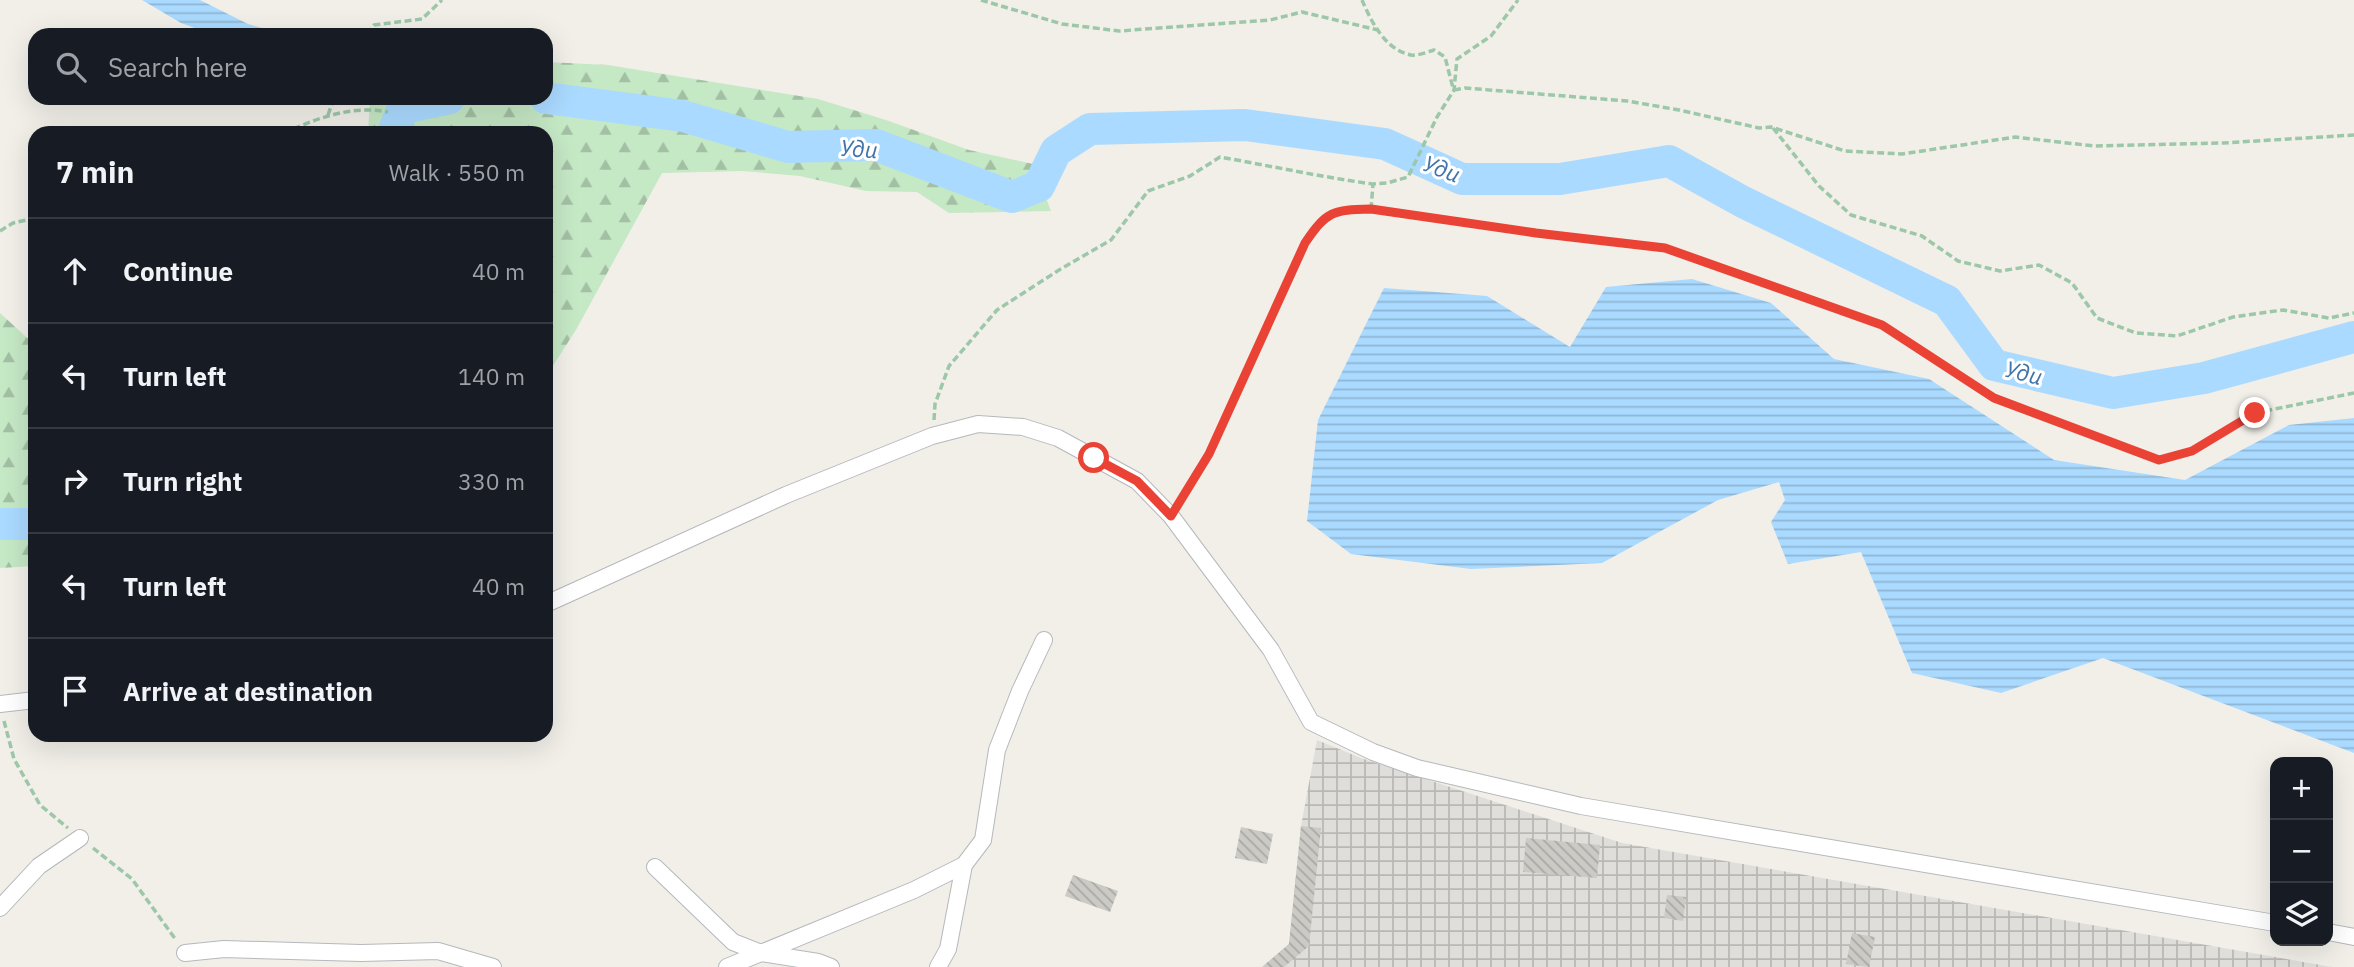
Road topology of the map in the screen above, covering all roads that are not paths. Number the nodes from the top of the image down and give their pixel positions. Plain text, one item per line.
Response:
1 (553, 601) edge
2 (1044, 640) dead end
3 (28, 701) edge
4 (0, 704) edge
5 (80, 838) dead end
6 (964, 865) junction
7 (654, 867) dead end
8 (0, 908) edge
9 (2270, 922) edge
10 (2333, 933) edge
11 (2354, 937) edge
12 (185, 953) dead end
13 (761, 953) junction
14 (493, 967) edge
15 (727, 967) edge
16 (831, 967) edge
17 (938, 967) edge

1 - 9 street
2 - 6 street
3 - 4 street
5 - 8 street
6 - 13 street
6 - 17 street
7 - 13 street
10 - 11 street
12 - 14 street
13 - 15 street
13 - 16 street

